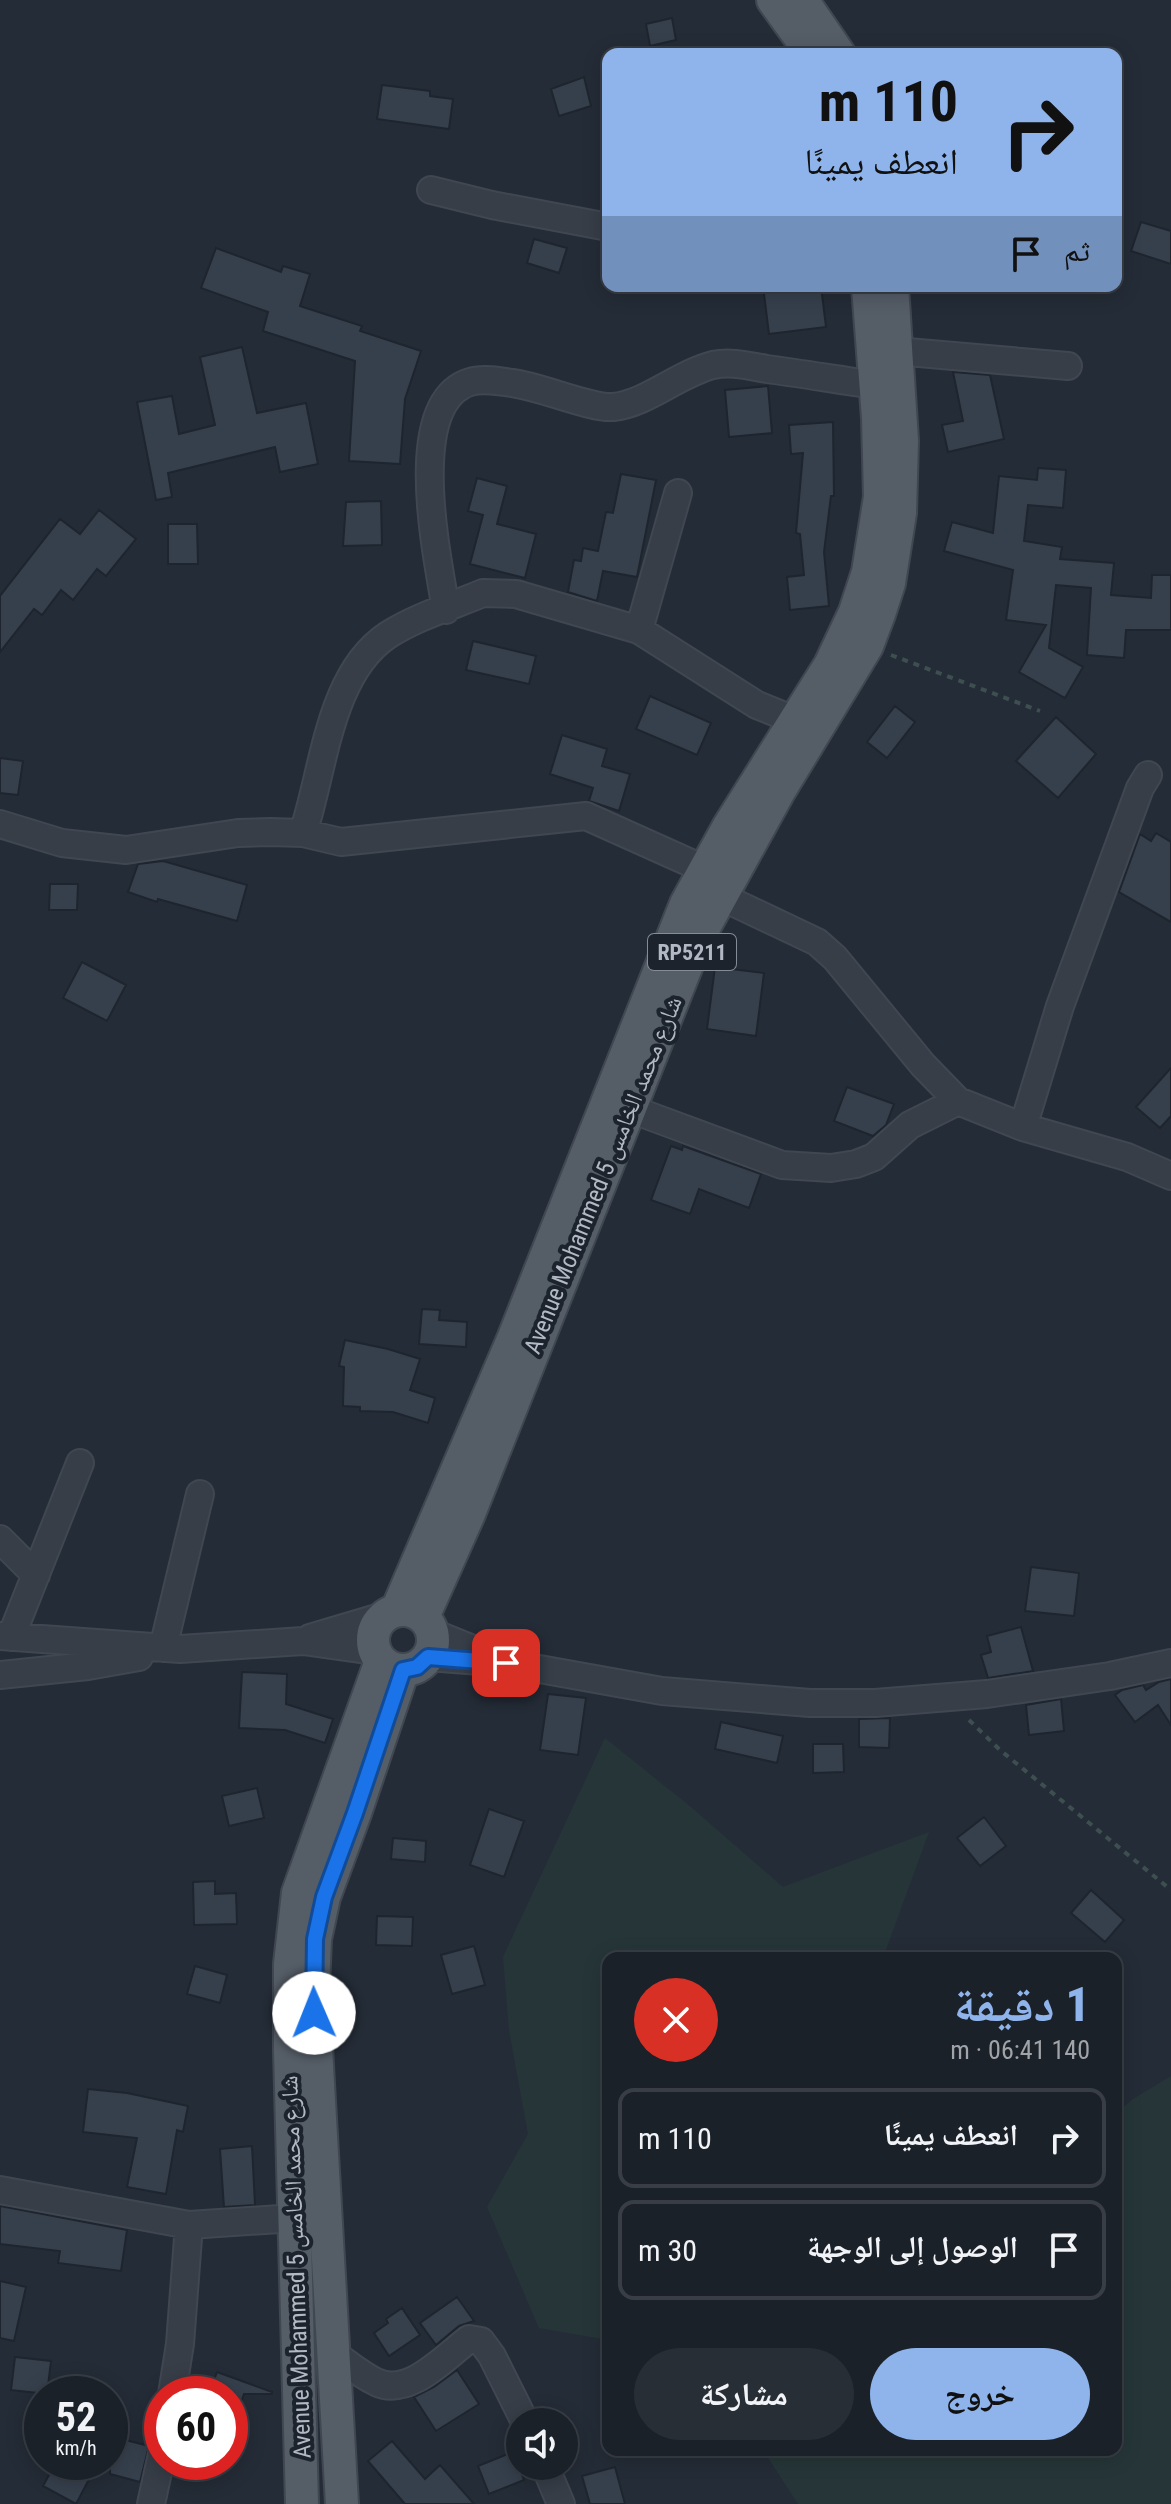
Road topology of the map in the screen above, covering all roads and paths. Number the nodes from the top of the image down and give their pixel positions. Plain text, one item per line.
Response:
1 (773, 0) edge
2 (802, 0) edge
3 (808, 48) edge
4 (835, 48) edge
5 (431, 190) dead end
6 (602, 226) edge
7 (868, 292) edge
8 (892, 292) edge
9 (896, 351) junction
10 (1068, 366) dead end
11 (876, 385) junction
12 (678, 493) dead end
13 (446, 610) junction
14 (639, 630) junction
15 (867, 646) junction
16 (1040, 711) dead end
17 (794, 720) junction
18 (1148, 775) dead end
19 (0, 824) edge
20 (303, 833) junction
21 (704, 869) junction
22 (720, 896) junction
23 (958, 1101) junction
24 (628, 1108) junction
25 (1023, 1127) junction
26 (1171, 1176) edge
27 (80, 1463) dead end
28 (200, 1494) dead end
29 (0, 1539) edge
30 (36, 1575) junction
31 (6, 1636) edge
32 (403, 1640) junction
33 (303, 1641) junction
34 (172, 1649) junction
35 (1171, 1663) edge
36 (0, 1675) edge
37 (945, 1695) junction
38 (1171, 1890) edge
39 (0, 2190) edge
40 (295, 2218) junction
41 (189, 2225) junction
42 (334, 2354) junction
43 (175, 2376) edge
44 (518, 2408) edge
45 (156, 2480) edge
46 (551, 2480) edge
47 (151, 2504) edge
48 (302, 2504) edge
49 (342, 2504) edge
50 (561, 2504) edge

1 - 3 main road
2 - 4 main road
5 - 6 street
7 - 11 main road, Avenue Mohammed 5 شارع محمد الخامس / RP5211
8 - 9 main road, Avenue Mohammed 5 شارع محمد الخامس / RP5211
9 - 10 street
9 - 15 main road, Avenue Mohammed 5 شارع محمد الخامس / RP5211
11 - 13 street
11 - 17 main road, Avenue Mohammed 5 شارع محمد الخامس / RP5211
12 - 14 street
13 - 14 street
13 - 20 street
14 - 17 street
15 - 16 path
15 - 22 main road, Avenue Mohammed 5 شارع محمد الخامس / RP5211
17 - 21 main road, Avenue Mohammed 5 شارع محمد الخامس / RP5211
18 - 25 street
19 - 20 street
20 - 21 street
21 - 32 main road, Avenue Mohammed 5 شارع محمد الخامس / RP5211
22 - 23 street
22 - 24 main road, Avenue Mohammed 5 شارع محمد الخامس / RP5211
23 - 24 street
23 - 25 street
24 - 32 main road, Avenue Mohammed 5 شارع محمد الخامس / RP5211
25 - 26 street
27 - 30 street
28 - 34 street
29 - 30 street
30 - 31 street
31 - 34 street
32 - 33 street
32 - 33 street
32 - 37 street
32 - 40 main road, Avenue Mohammed 5 شارع محمد الخامس / RP5211
32 - 42 main road, Avenue Mohammed 5 شارع محمد الخامس / RP5211
33 - 34 street
34 - 36 street
35 - 37 street
37 - 38 path
39 - 41 street
40 - 41 street
40 - 48 main road, Avenue Mohammed 5 شارع محمد الخامس / RP5211
41 - 43 street
42 - 44 street
42 - 49 main road, Avenue Mohammed 5 شارع محمد الخامس / RP5211
45 - 47 street
46 - 50 street

